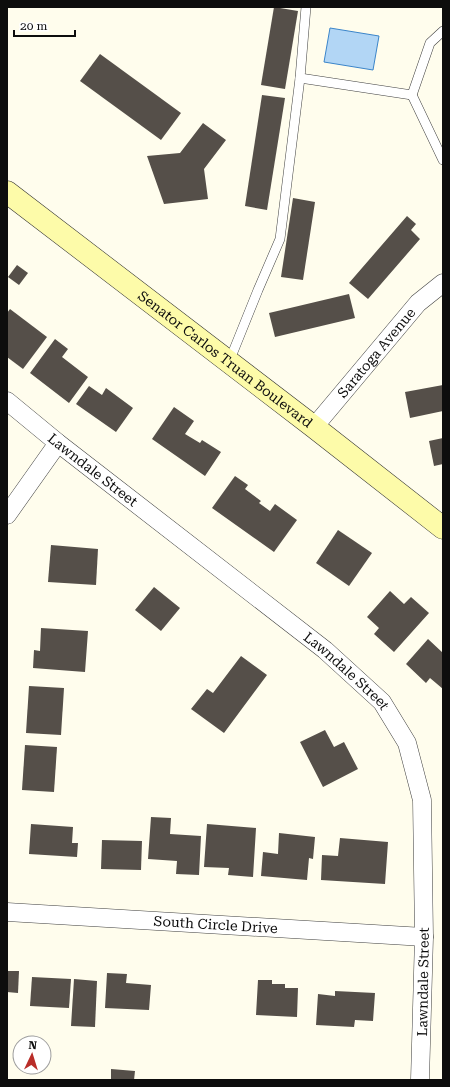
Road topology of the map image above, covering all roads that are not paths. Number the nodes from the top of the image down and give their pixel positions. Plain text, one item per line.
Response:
1 (306, 7) edge
2 (443, 31) edge
3 (300, 78) junction
4 (412, 95) junction
5 (443, 160) edge
6 (7, 192) edge
7 (443, 283) edge
8 (229, 362) junction
9 (7, 401) edge
10 (314, 427) junction
11 (58, 443) junction
12 (7, 514) edge
13 (443, 528) edge
14 (7, 912) edge
15 (424, 937) junction
16 (420, 1080) edge

1 - 3 lane
2 - 4 lane
3 - 4 lane
3 - 8 lane
4 - 5 lane
6 - 8 main road, Senator Carlos Truan Boulevard
7 - 10 street, Saratoga Avenue
8 - 10 main road, Senator Carlos Truan Boulevard
9 - 11 street, Lawndale Street
10 - 13 main road, Senator Carlos Truan Boulevard
11 - 12 street
11 - 15 street, Lawndale Street
14 - 15 street, South Circle Drive
15 - 16 street, Lawndale Street

